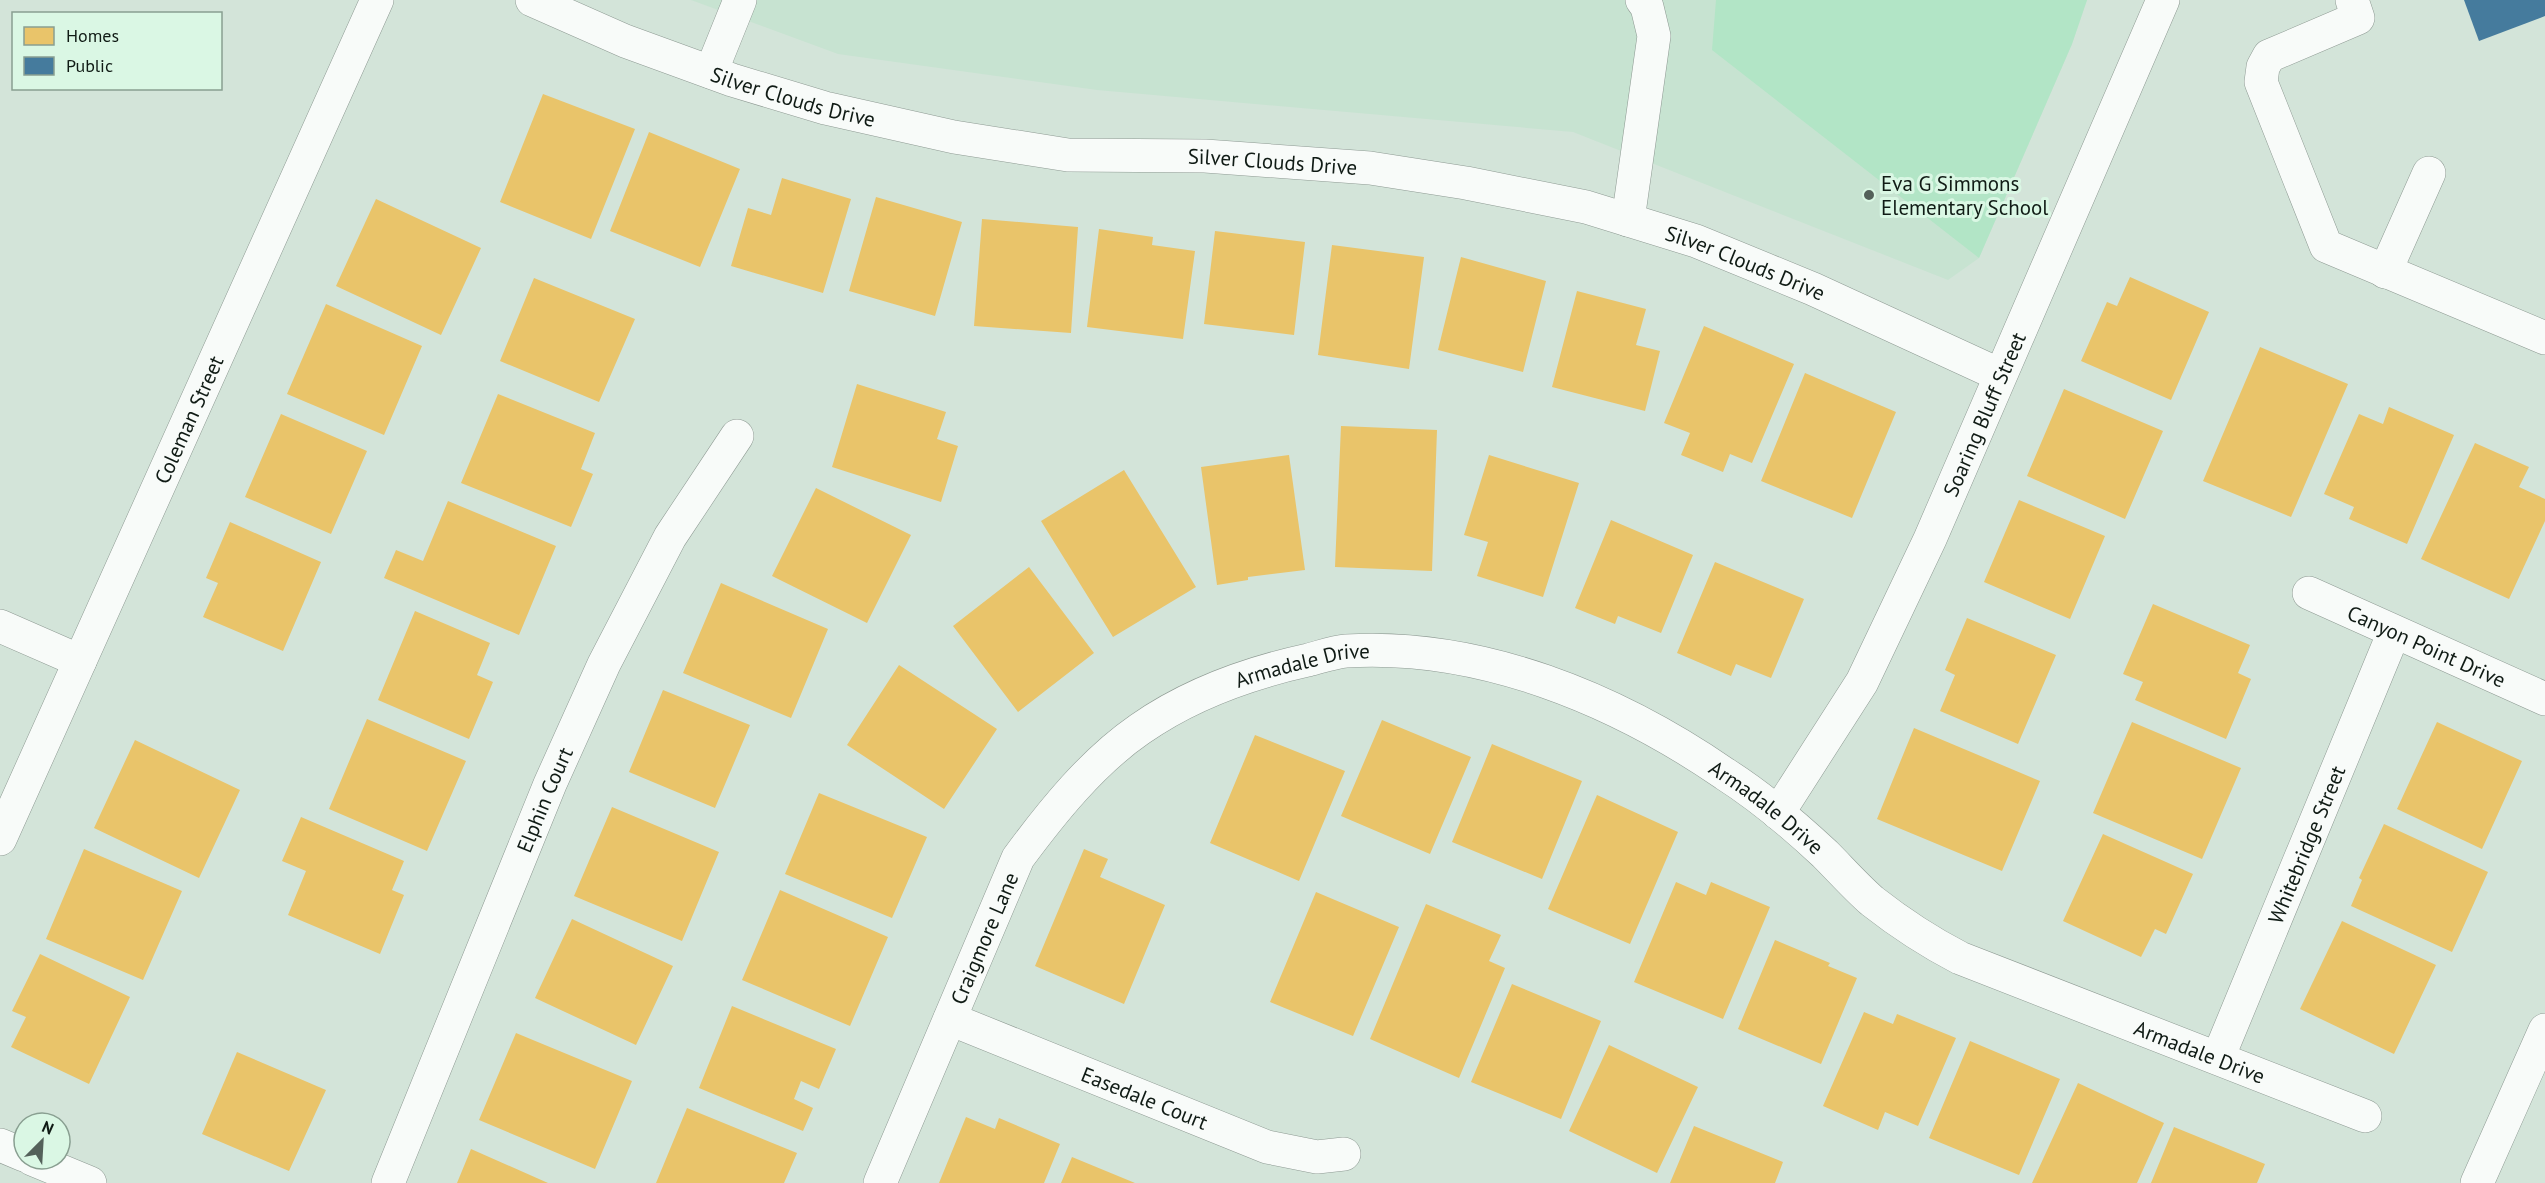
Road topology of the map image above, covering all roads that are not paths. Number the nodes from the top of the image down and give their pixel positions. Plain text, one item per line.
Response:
1 (377, 0) edge
2 (532, 0) edge
3 (740, 0) edge
4 (1642, 0) edge
5 (2163, 0) edge
6 (2352, 0) edge
7 (711, 72) junction
8 (2428, 173) dead end
9 (1628, 220) junction
10 (2385, 272) junction
11 (2545, 338) edge
12 (2000, 375) junction
13 (737, 436) dead end
14 (2309, 593) dead end
15 (0, 626) edge
16 (2394, 632) junction
17 (80, 661) junction
18 (2545, 699) edge
19 (1139, 730) joint
20 (1778, 813) junction
21 (0, 838) edge
22 (950, 1019) junction
23 (2545, 1030) edge
24 (2218, 1058) junction
25 (2365, 1116) dead end
26 (1344, 1154) dead end
27 (62, 1171) edge
28 (90, 1183) edge
29 (388, 1183) edge
30 (880, 1183) edge
31 (2477, 1183) edge

1 - 17 street, Coleman Street
2 - 7 street, Silver Clouds Drive
3 - 7 street
4 - 9 street
5 - 12 street, Soaring Bluff Street
6 - 10 street
7 - 9 street, Silver Clouds Drive
8 - 10 street
9 - 12 street, Silver Clouds Drive
10 - 11 street
12 - 20 street, Soaring Bluff Street
13 - 29 street, Elphin Court
14 - 16 street, Canyon Point Drive
15 - 17 street
16 - 18 street, Canyon Point Drive
16 - 24 street, Whitebridge Street
17 - 21 street, Coleman Street
19 - 20 street, Armadale Drive
19 - 22 street, Craigmore Lane
20 - 24 street, Armadale Drive
22 - 26 street, Easedale Court
22 - 30 street, Craigmore Lane
23 - 31 street
24 - 25 street, Armadale Drive
27 - 28 street

